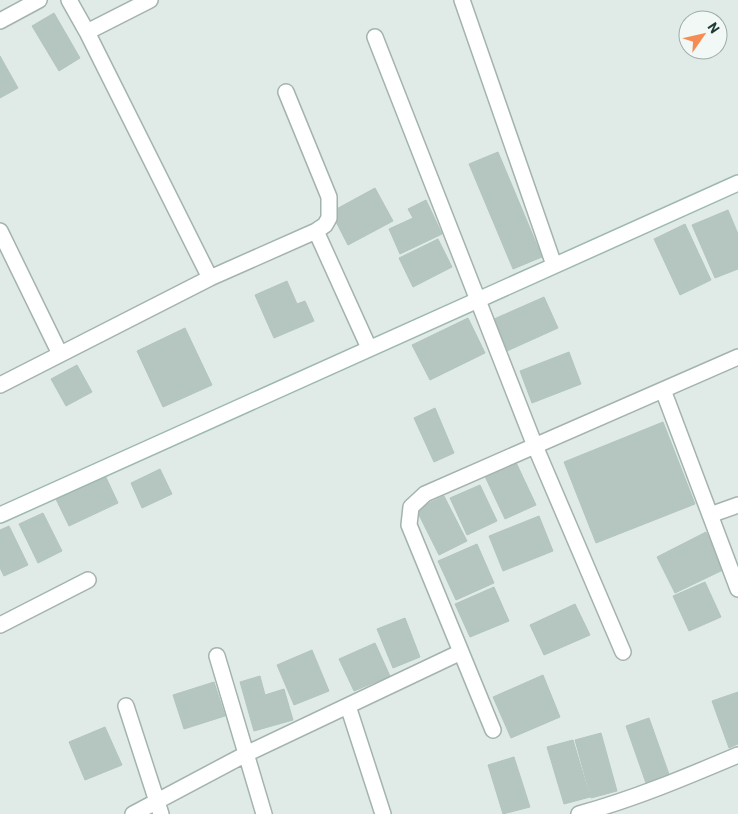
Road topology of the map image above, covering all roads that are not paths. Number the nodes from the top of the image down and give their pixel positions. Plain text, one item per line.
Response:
1 (39, 0) edge
2 (69, 0) edge
3 (150, 0) edge
4 (462, 0) edge
5 (0, 21) edge
6 (87, 32) junction
7 (375, 37) dead end
8 (286, 92) dead end
9 (738, 184) edge
10 (316, 230) junction
11 (0, 231) edge
12 (554, 266) junction
13 (210, 278) junction
14 (479, 299) junction
15 (369, 348) junction
16 (60, 354) junction
17 (738, 358) edge
18 (0, 385) edge
19 (663, 390) junction
20 (535, 446) junction
21 (738, 505) edge
22 (0, 515) edge
23 (710, 515) junction
24 (88, 580) dead end
25 (738, 589) edge
26 (0, 625) edge
27 (461, 652) junction
28 (623, 652) dead end
29 (217, 656) dead end
30 (126, 706) dead end
31 (348, 706) junction
32 (493, 730) dead end
33 (246, 754) junction
34 (738, 755) edge
35 (159, 808) edge
36 (134, 814) edge
37 (264, 814) edge
38 (383, 814) edge
39 (579, 814) edge

1 - 5 street
2 - 6 street
3 - 6 street
4 - 12 street
6 - 13 street
7 - 14 street
8 - 10 street
9 - 12 street
10 - 13 street
10 - 15 street
11 - 16 street
12 - 14 street
13 - 16 street
14 - 15 street
14 - 20 street
15 - 22 street
16 - 18 street
17 - 19 street
19 - 20 street
19 - 23 street
20 - 27 street
20 - 28 street
21 - 23 street
23 - 25 street
24 - 26 street
27 - 31 street
27 - 32 street
29 - 33 street
30 - 35 street
31 - 33 street
31 - 38 street
33 - 35 street
33 - 37 street
34 - 39 street
35 - 36 street

